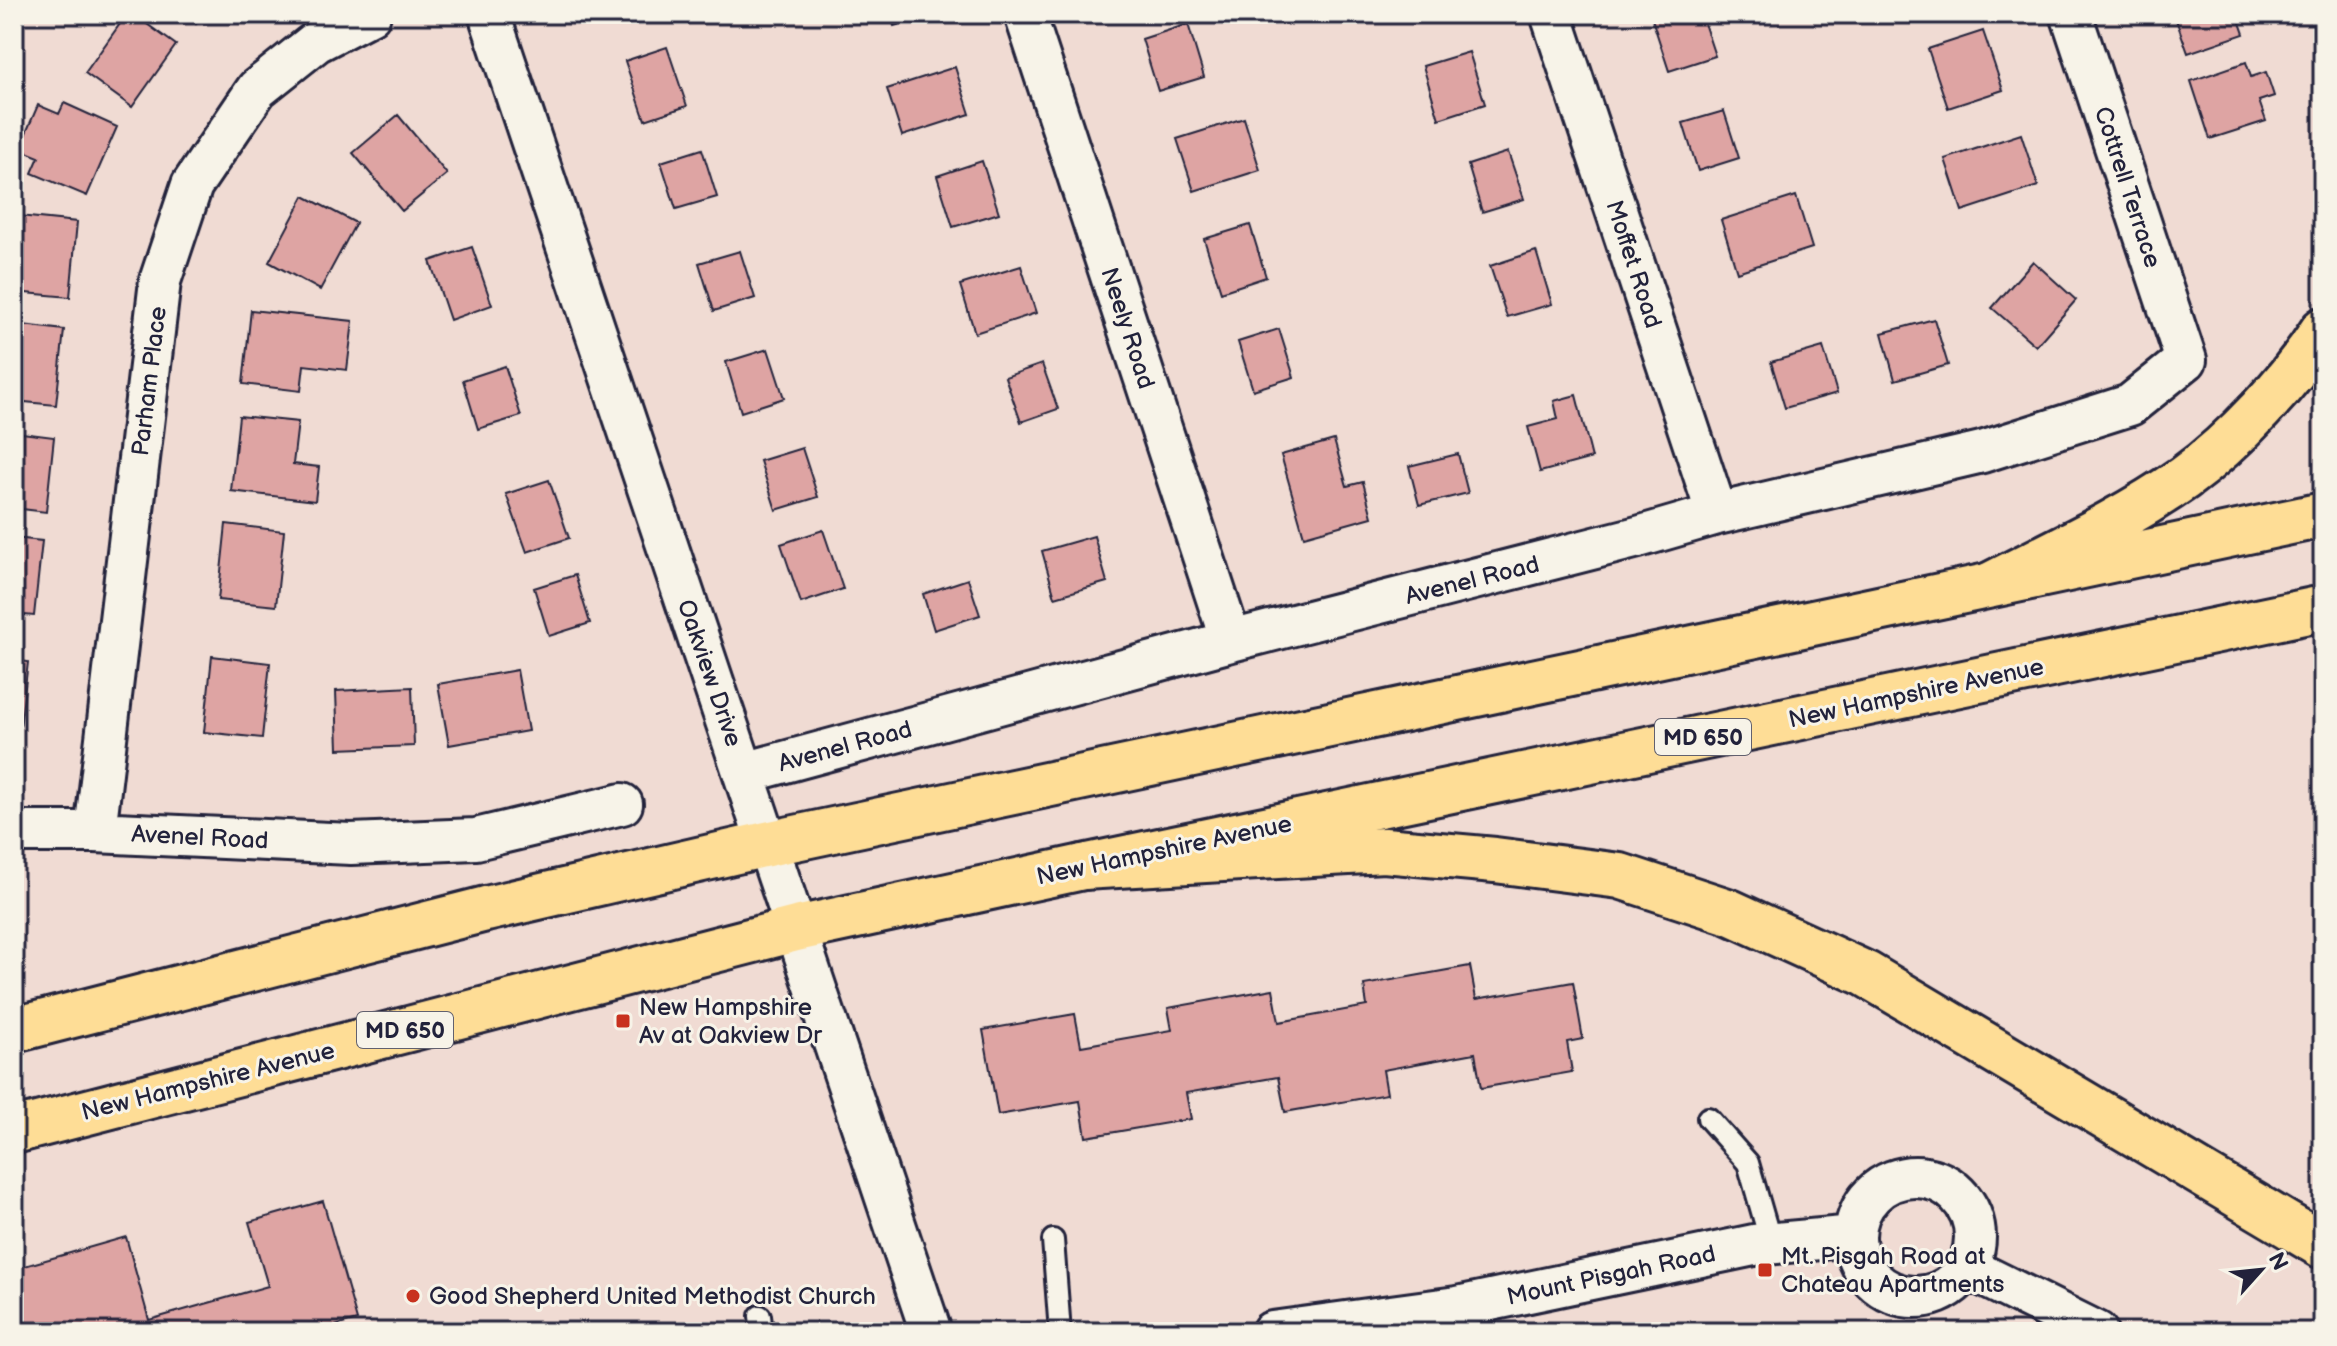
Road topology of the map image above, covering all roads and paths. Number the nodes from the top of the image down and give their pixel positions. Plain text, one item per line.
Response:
1 (370, 14) edge
2 (489, 14) edge
3 (1025, 14) edge
4 (1551, 14) edge
5 (2071, 14) edge
6 (2323, 330) edge
7 (2186, 360) joint
8 (1717, 514) junction
9 (2323, 515) edge
10 (1990, 585) junction
11 (2323, 608) edge
12 (1231, 641) junction
13 (744, 773) junction
14 (622, 804) dead end
15 (14, 832) edge
16 (95, 832) junction
17 (767, 844) junction
18 (1083, 867) junction
19 (796, 929) junction
20 (14, 1030) edge
21 (1708, 1118) dead end
22 (14, 1131) edge
23 (1855, 1236) junction
24 (1053, 1240) dead end
25 (1771, 1243) junction
26 (2323, 1246) edge
27 (1968, 1268) junction
28 (931, 1332) edge
29 (1060, 1332) edge
30 (1272, 1332) edge
31 (2097, 1332) edge

1 - 16 street, Parham Place
2 - 13 street, Oakview Drive
3 - 12 street, Neely Road
4 - 8 street, Moffet Road
5 - 7 street, Cottrell Terrace
6 - 10 main road
7 - 8 street, Avenel Road
8 - 12 street, Avenel Road
9 - 10 main road
10 - 17 main road
11 - 18 main road, New Hampshire Avenue / MD 650
12 - 13 street, Avenel Road
13 - 17 street, Oakview Drive
14 - 16 street, Avenel Road
15 - 16 street, Avenel Road
17 - 19 street, Oakview Drive
17 - 20 main road
18 - 19 main road, New Hampshire Avenue / MD 650
18 - 26 main road
19 - 22 main road, New Hampshire Avenue / MD 650
19 - 28 street, Oakview Drive
21 - 25 lane
23 - 25 street, Mount Pisgah Road
23 - 27 street
23 - 27 street
24 - 29 lane
25 - 30 street, Mount Pisgah Road
27 - 31 street

